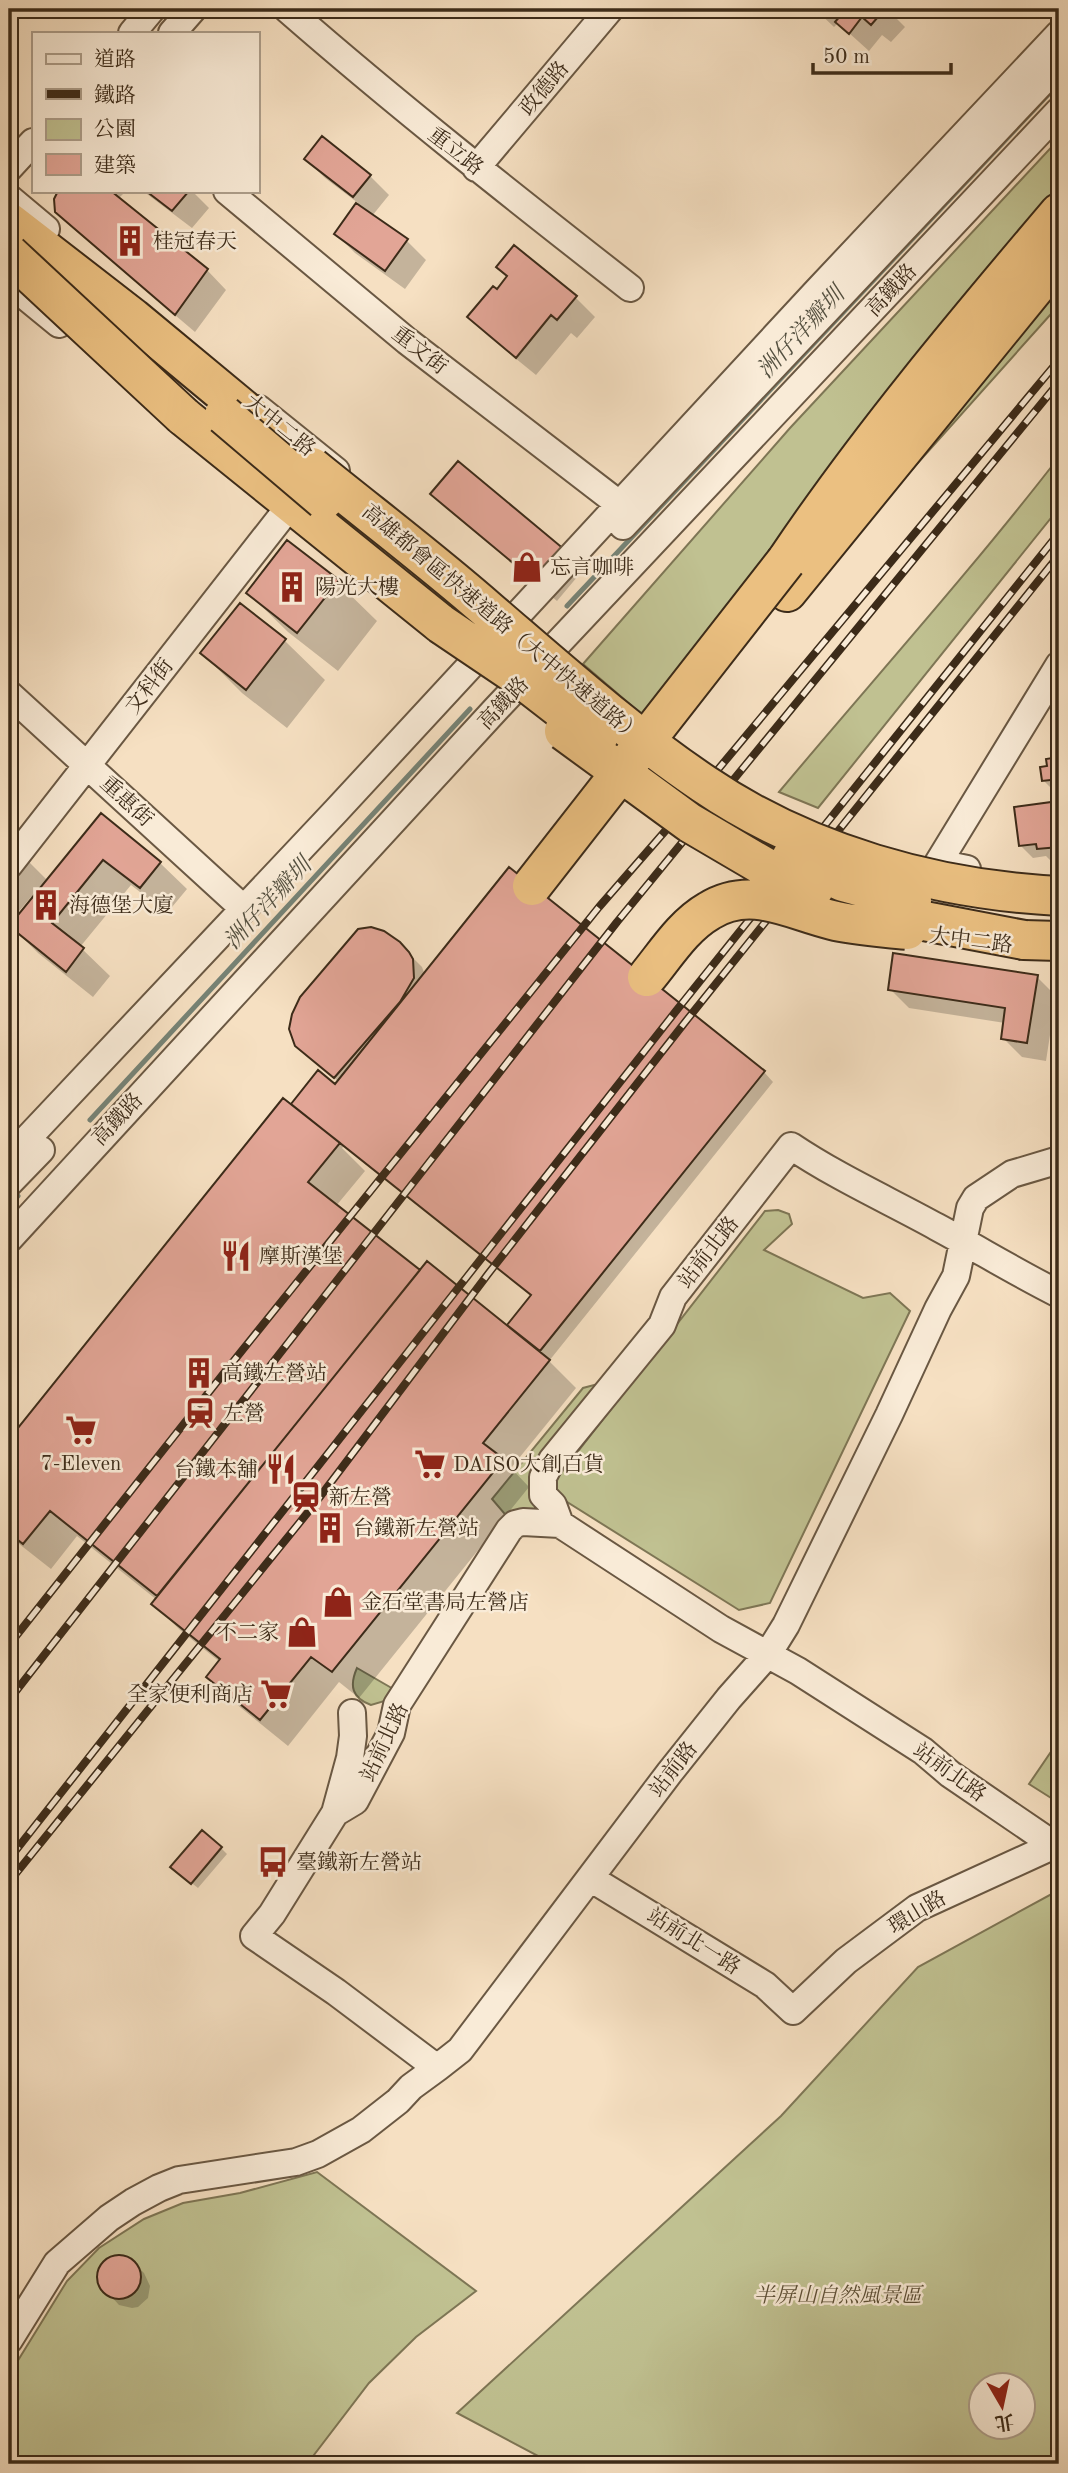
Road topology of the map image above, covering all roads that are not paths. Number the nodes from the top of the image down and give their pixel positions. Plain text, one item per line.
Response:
1 (152, 9) edge
2 (193, 9) edge
3 (287, 9) edge
4 (610, 9) edge
5 (133, 32) edge
6 (173, 32) edge
7 (1059, 34) edge
8 (1059, 64) edge
9 (1059, 111) edge
10 (32, 143) edge
11 (9, 168) edge
12 (477, 168) junction
13 (228, 192) edge
14 (18, 213) edge
15 (1059, 213) edge
16 (1059, 237) edge
17 (9, 254) edge
18 (1059, 258) edge
19 (9, 276) edge
20 (9, 283) edge
21 (630, 288) dead end
22 (143, 319) dead end
23 (109, 348) dead end
24 (183, 416) junction
25 (619, 504) junction
26 (289, 507) junction
27 (786, 561) junction
28 (524, 619) junction
29 (441, 624) junction
30 (556, 646) junction
31 (1059, 665) edge
32 (478, 668) junction
33 (9, 694) edge
34 (509, 696) junction
35 (1059, 705) edge
36 (1032, 707) junction
37 (608, 714) junction
38 (88, 765) junction
39 (9, 865) edge
40 (1059, 880) edge
41 (1059, 896) edge
42 (244, 909) junction
43 (1059, 920) edge
44 (882, 936) dead end
45 (1042, 940) edge
46 (1059, 953) edge
47 (647, 977) dead end
48 (21, 1145) edge
49 (1059, 1160) edge
50 (68, 1173) junction
51 (9, 1183) edge
52 (9, 1239) edge
53 (963, 1242) junction
54 (1059, 1294) edge
55 (560, 1524) junction
56 (768, 1654) junction
57 (352, 1713) dead end
58 (335, 1813) junction
59 (1056, 1844) edge
60 (590, 1878) junction
61 (793, 2011) joint
62 (438, 2068) junction
63 (9, 2340) edge

1 - 5 street
2 - 6 street
3 - 12 street, 重立路
4 - 12 street, 政德路
7 - 25 street, 高鐵路
8 - 28 street, 高鐵路
9 - 30 street, 高鐵路
10 - 11 street
12 - 21 street, 重立路
13 - 25 street, 重文街
14 - 22 street
14 - 28 street, 大中二路
14 - 37 highway, 高雄都會區快速道路（大中快速道路）, bridge
14 - 37 highway, bridge
15 - 27 highway
16 - 27 highway
17 - 24 highway, bridge
18 - 27 highway, bridge
19 - 24 highway, 高雄都會區快速道路（大中快速道路）, bridge
20 - 23 street
20 - 26 street
24 - 29 highway, 高雄都會區快速道路（大中快速道路）
25 - 28 street, 高鐵路
26 - 32 street
26 - 38 street, 文科街
28 - 30 street, 大中二路
28 - 32 street, 高鐵路
29 - 43 highway, bridge
29 - 45 highway, 高雄都會區快速道路（大中快速道路）, bridge
30 - 34 street, 高鐵路
31 - 36 street
32 - 34 street
32 - 42 street, 高鐵路
32 - 48 street, 高鐵路
33 - 38 street, 重惠街
34 - 50 street, 高鐵路
35 - 36 street
36 - 40 street
37 - 41 highway, 高雄都會區快速道路（大中快速道路）, bridge
38 - 39 street, 文科街
38 - 42 street, 重惠街
42 - 48 street, 高鐵路
44 - 46 street, 大中二路
45 - 47 highway, bridge
48 - 50 street
48 - 51 street, 高鐵路
49 - 53 street, 站前路
50 - 52 street, 高鐵路
53 - 54 street
53 - 55 street, 站前北路
53 - 56 street, 站前路
55 - 56 street, 站前北路
55 - 58 street, 站前北路
56 - 59 street, 站前北路
56 - 60 street, 站前路
57 - 58 street, 站前北路
58 - 62 street, 站前北路
59 - 61 street, 環山路
60 - 61 street, 站前北一路
60 - 62 street, 站前路
62 - 63 street, 站前路

